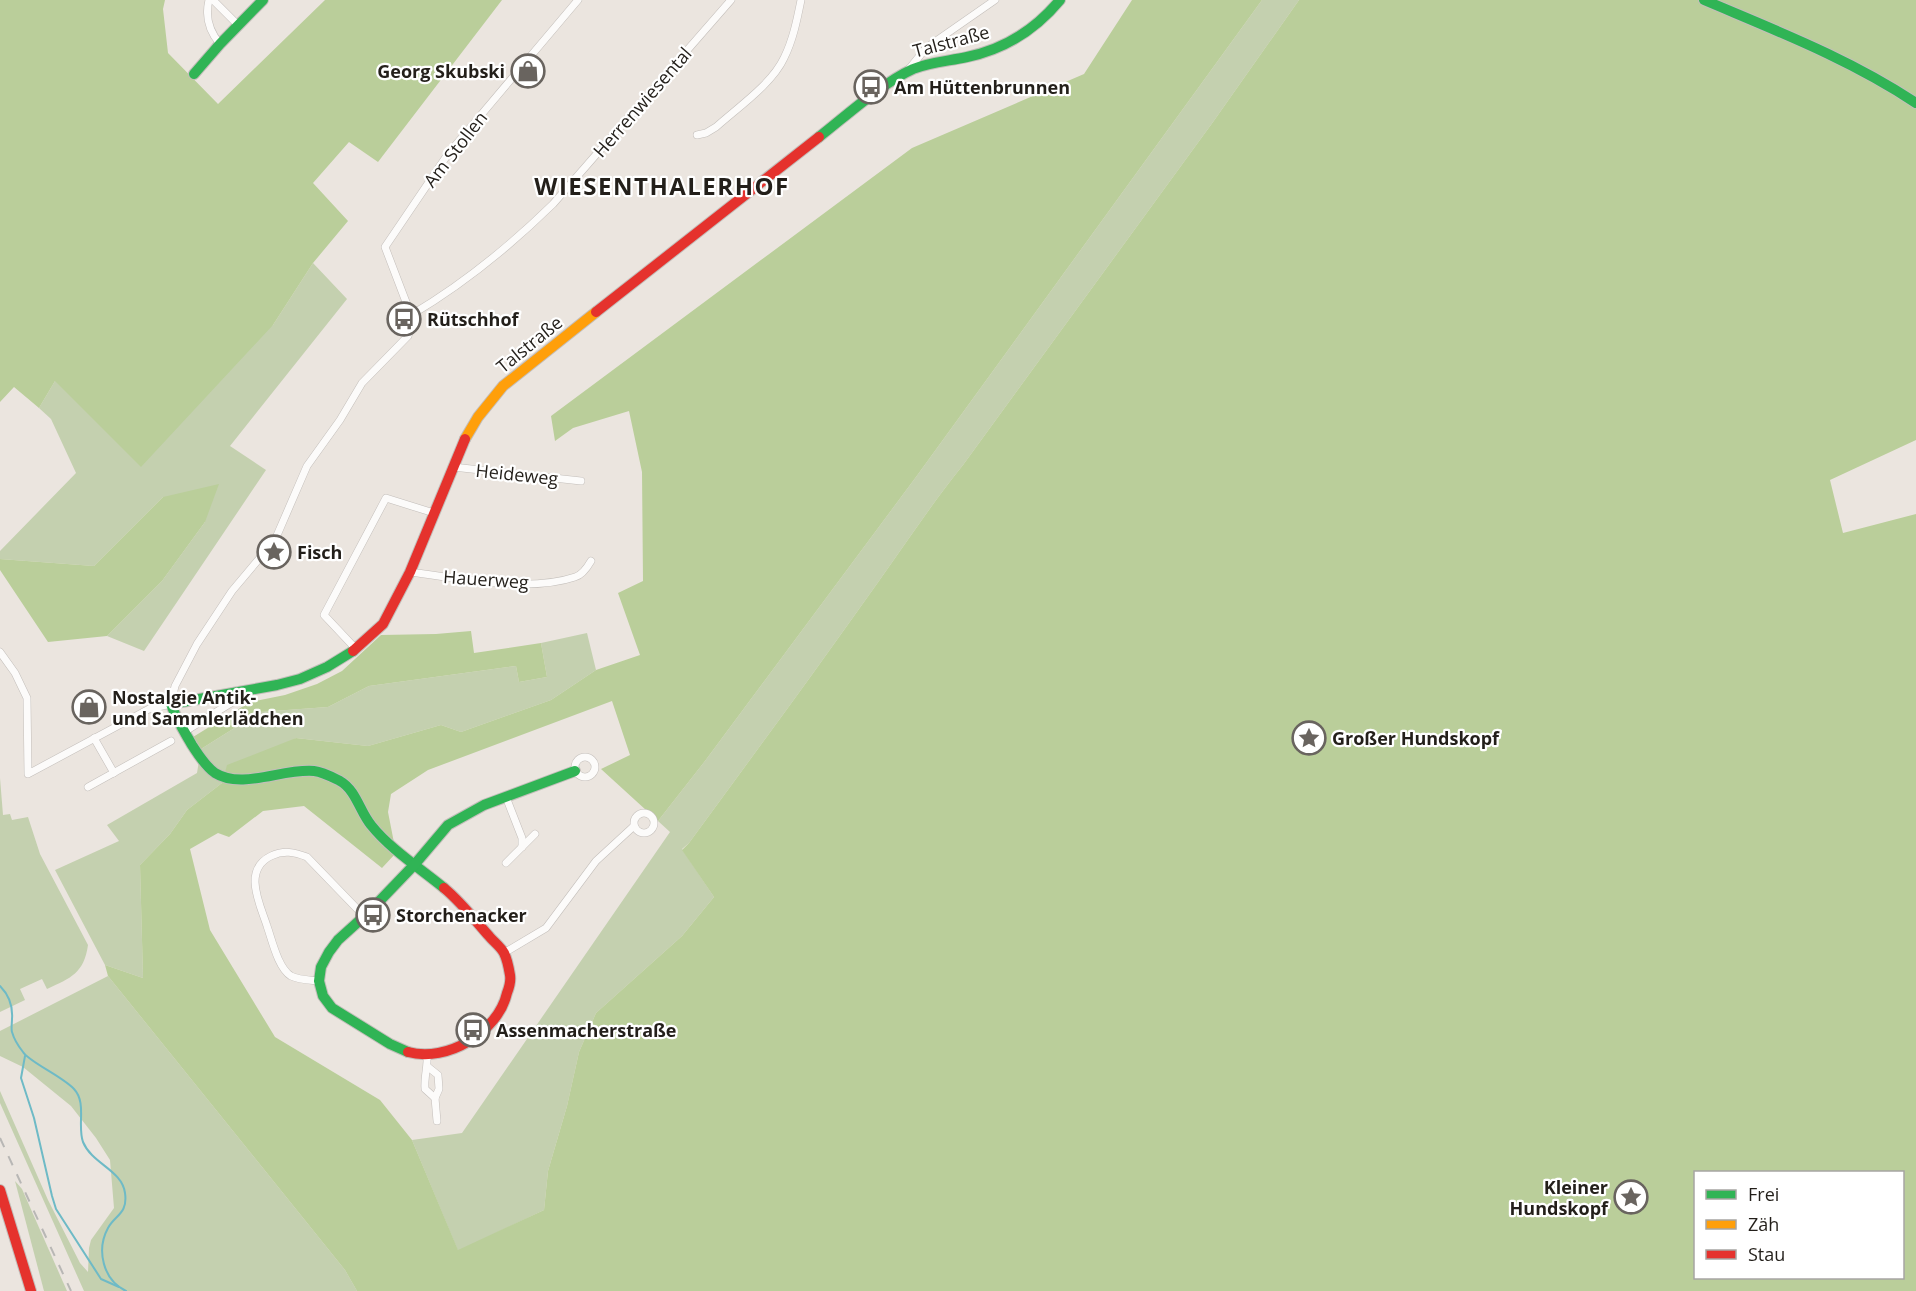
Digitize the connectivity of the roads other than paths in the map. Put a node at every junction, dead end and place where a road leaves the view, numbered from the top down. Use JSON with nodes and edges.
{"nodes":[{"id":1,"x":211,"y":0,"type":"edge"},
{"id":2,"x":263,"y":0,"type":"edge"},
{"id":3,"x":578,"y":0,"type":"edge"},
{"id":4,"x":731,"y":0,"type":"edge"},
{"id":5,"x":801,"y":0,"type":"edge"},
{"id":6,"x":995,"y":0,"type":"edge"},
{"id":7,"x":1060,"y":0,"type":"edge"},
{"id":8,"x":1704,"y":0,"type":"edge"},
{"id":9,"x":238,"y":25,"type":"junction"},
{"id":10,"x":220,"y":44,"type":"junction"},
{"id":11,"x":907,"y":71,"type":"junction"},
{"id":12,"x":194,"y":74,"type":"dead end"},
{"id":13,"x":1916,"y":103,"type":"edge"},
{"id":14,"x":697,"y":135,"type":"dead end"},
{"id":15,"x":411,"y":315,"type":"junction"},
{"id":16,"x":453,"y":467,"type":"junction"},
{"id":17,"x":581,"y":481,"type":"dead end"},
{"id":18,"x":434,"y":513,"type":"junction"},
{"id":19,"x":591,"y":561,"type":"dead end"},
{"id":20,"x":410,"y":572,"type":"junction"},
{"id":21,"x":356,"y":650,"type":"junction"},
{"id":22,"x":0,"y":652,"type":"edge"},
{"id":23,"x":251,"y":690,"type":"junction"},
{"id":24,"x":171,"y":704,"type":"junction"},
{"id":25,"x":184,"y":732,"type":"junction"},
{"id":26,"x":94,"y":738,"type":"junction"},
{"id":27,"x":171,"y":741,"type":"dead end"},
{"id":28,"x":575,"y":771,"type":"dead end"},
{"id":29,"x":114,"y":773,"type":"junction"},
{"id":30,"x":88,"y":787,"type":"dead end"},
{"id":31,"x":506,"y":797,"type":"junction"},
{"id":32,"x":634,"y":826,"type":"dead end"},
{"id":33,"x":535,"y":834,"type":"dead end"},
{"id":34,"x":522,"y":847,"type":"junction"},
{"id":35,"x":506,"y":863,"type":"dead end"},
{"id":36,"x":415,"y":864,"type":"junction"},
{"id":37,"x":364,"y":916,"type":"junction"},
{"id":38,"x":504,"y":953,"type":"junction"},
{"id":39,"x":319,"y":981,"type":"junction"},
{"id":40,"x":427,"y":1054,"type":"junction"},
{"id":41,"x":428,"y":1067,"type":"junction"},
{"id":42,"x":435,"y":1098,"type":"junction"},
{"id":43,"x":437,"y":1121,"type":"dead end"},
{"id":44,"x":0,"y":1190,"type":"edge"},
{"id":45,"x":30,"y":1291,"type":"edge"}],
"edges":[{"from":1,"to":9,"type":"street"},
{"from":1,"to":10,"type":"street"},
{"from":2,"to":9,"type":"street"},
{"from":3,"to":15,"type":"street","name":"Am Stollen"},
{"from":4,"to":15,"type":"street","name":"Herrenwiesental"},
{"from":5,"to":14,"type":"street"},
{"from":6,"to":11,"type":"street","name":"Talstraße"},
{"from":7,"to":11,"type":"street","name":"Talstraße"},
{"from":8,"to":13,"type":"street"},
{"from":9,"to":10,"type":"street"},
{"from":10,"to":12,"type":"street"},
{"from":11,"to":16,"type":"street","name":"Talstraße"},
{"from":15,"to":24,"type":"street"},
{"from":16,"to":17,"type":"street","name":"Heideweg"},
{"from":16,"to":18,"type":"street","name":"Talstraße"},
{"from":18,"to":20,"type":"street","name":"Talstraße"},
{"from":18,"to":21,"type":"street"},
{"from":19,"to":20,"type":"street","name":"Hauerweg"},
{"from":20,"to":21,"type":"street","name":"Talstraße"},
{"from":21,"to":23,"type":"street","name":"Talstraße"},
{"from":22,"to":26,"type":"street"},
{"from":23,"to":24,"type":"street","name":"Talstraße"},
{"from":23,"to":25,"type":"street","name":"Talstraße"},
{"from":24,"to":25,"type":"street"},
{"from":24,"to":26,"type":"street"},
{"from":25,"to":36,"type":"street"},
{"from":26,"to":29,"type":"street"},
{"from":27,"to":29,"type":"street"},
{"from":28,"to":31,"type":"street"},
{"from":29,"to":30,"type":"street"},
{"from":31,"to":34,"type":"street"},
{"from":31,"to":36,"type":"street"},
{"from":32,"to":38,"type":"street"},
{"from":33,"to":34,"type":"street"},
{"from":34,"to":35,"type":"street"},
{"from":36,"to":37,"type":"street"},
{"from":36,"to":38,"type":"street"},
{"from":37,"to":39,"type":"street"},
{"from":37,"to":39,"type":"street"},
{"from":38,"to":40,"type":"street"},
{"from":39,"to":40,"type":"street"},
{"from":40,"to":41,"type":"street"},
{"from":41,"to":42,"type":"street"},
{"from":41,"to":42,"type":"street"},
{"from":42,"to":43,"type":"street"},
{"from":44,"to":45,"type":"street"}]}
